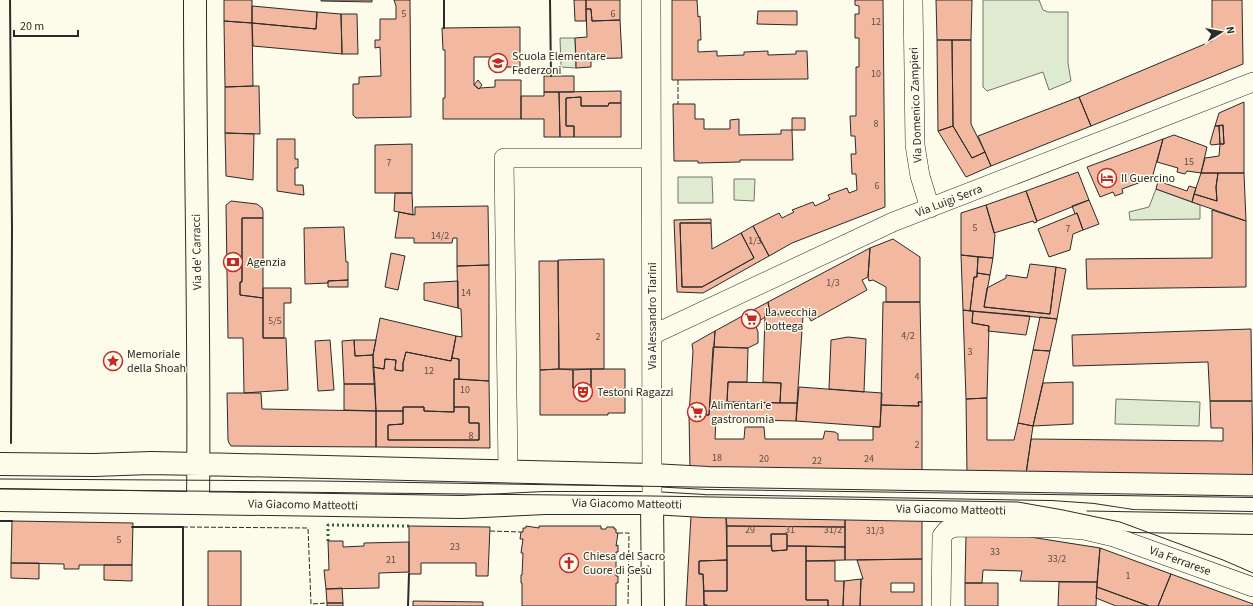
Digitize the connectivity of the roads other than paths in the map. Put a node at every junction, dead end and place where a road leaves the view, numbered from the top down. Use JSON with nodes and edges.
{"nodes":[{"id":1,"x":195,"y":0,"type":"edge"},
{"id":2,"x":651,"y":0,"type":"edge"},
{"id":3,"x":913,"y":0,"type":"edge"},
{"id":4,"x":1253,"y":82,"type":"edge"},
{"id":5,"x":651,"y":158,"type":"junction"},
{"id":6,"x":930,"y":208,"type":"junction"},
{"id":7,"x":652,"y":335,"type":"junction"},
{"id":8,"x":0,"y":464,"type":"edge"},
{"id":9,"x":198,"y":464,"type":"junction"},
{"id":10,"x":508,"y":472,"type":"junction"},
{"id":11,"x":652,"y":475,"type":"junction"},
{"id":12,"x":1253,"y":486,"type":"edge"},
{"id":13,"x":0,"y":500,"type":"edge"},
{"id":14,"x":198,"y":503,"type":"junction"},
{"id":15,"x":652,"y":503,"type":"junction"},
{"id":16,"x":1253,"y":523,"type":"edge"},
{"id":17,"x":1106,"y":535,"type":"joint"},
{"id":18,"x":1253,"y":587,"type":"edge"},
{"id":19,"x":653,"y":606,"type":"edge"},
{"id":20,"x":941,"y":606,"type":"edge"}],
"edges":[{"from":1,"to":9,"type":"main road","name":"Via de' Carracci"},
{"from":2,"to":5,"type":"street","name":"Via Alessandro Tiarini"},
{"from":3,"to":6,"type":"street","name":"Via Domenico Zampieri"},
{"from":4,"to":6,"type":"street","name":"Via Luigi Serra"},
{"from":5,"to":7,"type":"street","name":"Via Alessandro Tiarini"},
{"from":5,"to":10,"type":"street"},
{"from":6,"to":7,"type":"street","name":"Via Luigi Serra"},
{"from":7,"to":11,"type":"street","name":"Via Alessandro Tiarini"},
{"from":8,"to":9,"type":"main road"},
{"from":9,"to":10,"type":"main road"},
{"from":9,"to":14,"type":"main road","name":"Via de' Carracci"},
{"from":10,"to":11,"type":"main road"},
{"from":11,"to":12,"type":"main road"},
{"from":11,"to":15,"type":"street","name":"Via Alessandro Tiarini"},
{"from":13,"to":14,"type":"main road","name":"Via Giacomo Matteotti"},
{"from":14,"to":15,"type":"main road","name":"Via Giacomo Matteotti"},
{"from":15,"to":16,"type":"main road","name":"Via Giacomo Matteotti"},
{"from":15,"to":19,"type":"main road"},
{"from":17,"to":18,"type":"street","name":"Via Ferrarese"},
{"from":17,"to":20,"type":"street","name":"Via Giacomo Matteotti"}]}
